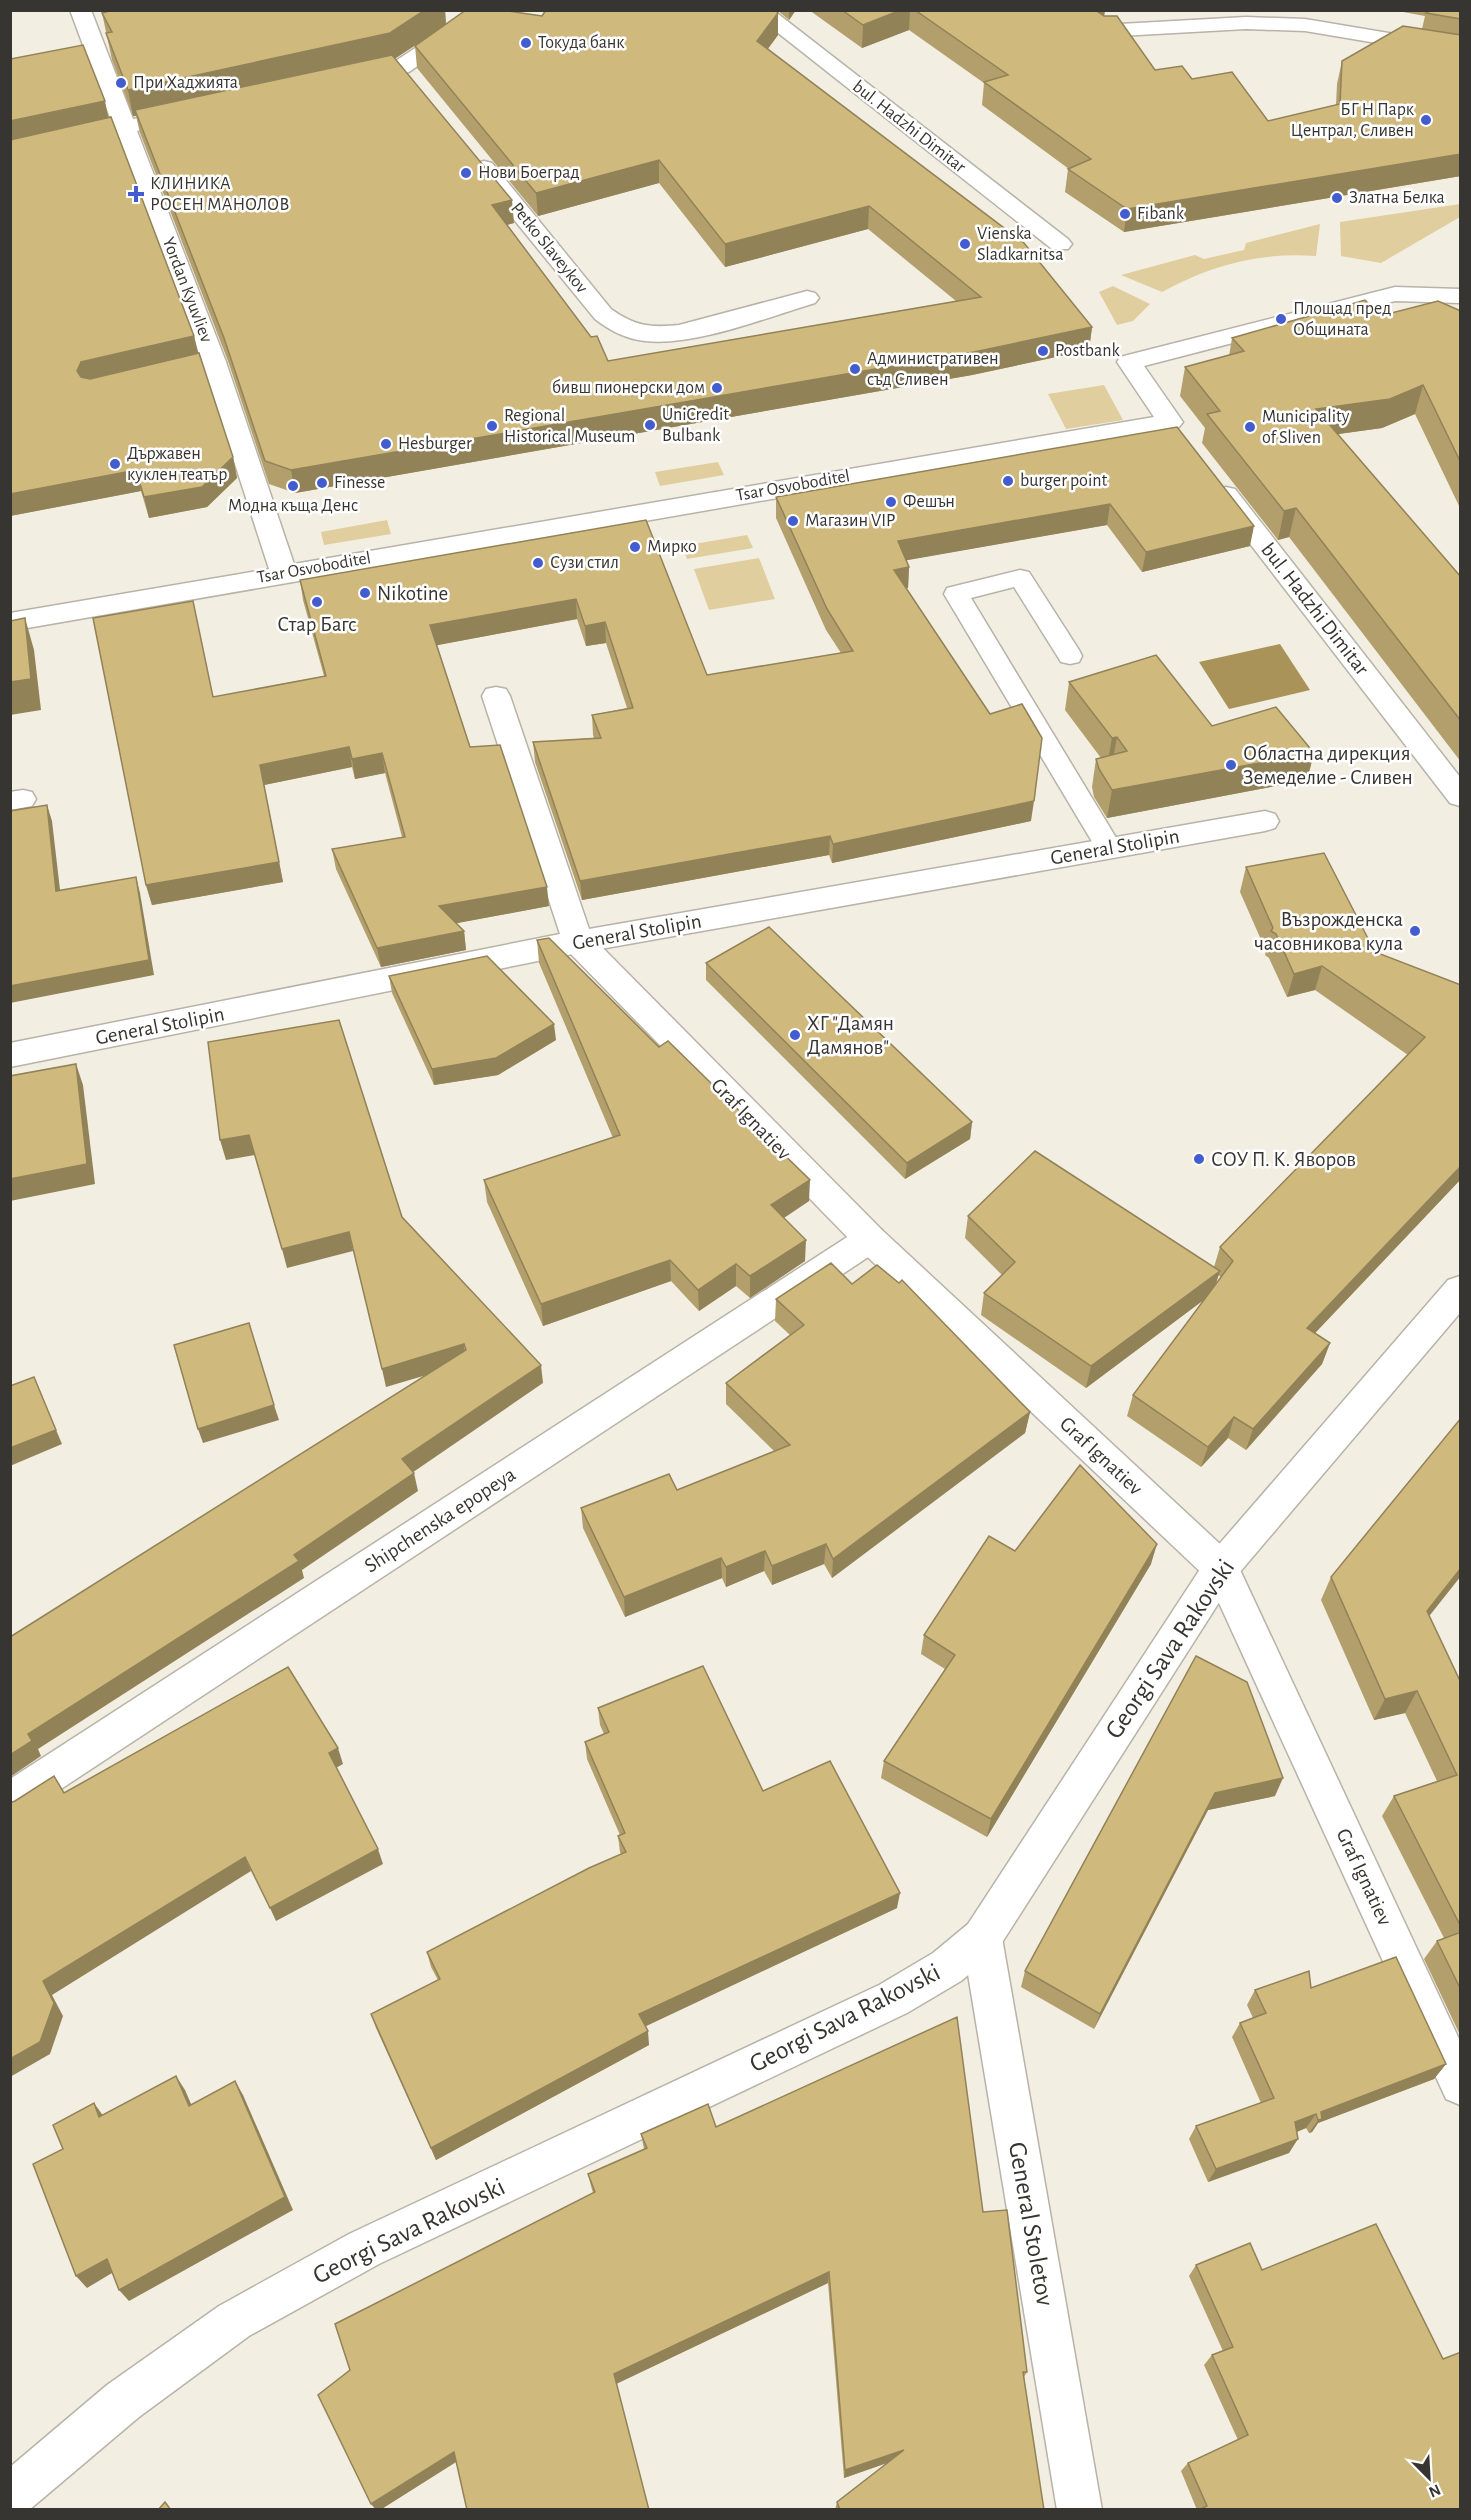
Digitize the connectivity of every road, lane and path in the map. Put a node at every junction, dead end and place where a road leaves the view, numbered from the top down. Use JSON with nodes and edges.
{"nodes":[{"id":1,"x":80,"y":10,"type":"edge"},
{"id":2,"x":488,"y":10,"type":"edge"},
{"id":3,"x":759,"y":10,"type":"edge"},
{"id":4,"x":1102,"y":31,"type":"edge"},
{"id":5,"x":1461,"y":51,"type":"edge"},
{"id":6,"x":401,"y":67,"type":"junction"},
{"id":7,"x":332,"y":82,"type":"edge"},
{"id":8,"x":416,"y":85,"type":"edge"},
{"id":9,"x":206,"y":110,"type":"edge"},
{"id":10,"x":126,"y":127,"type":"junction"},
{"id":11,"x":468,"y":149,"type":"edge"},
{"id":12,"x":10,"y":152,"type":"edge"},
{"id":13,"x":1060,"y":244,"type":"dead end"},
{"id":14,"x":1461,"y":296,"type":"edge"},
{"id":15,"x":807,"y":298,"type":"dead end"},
{"id":16,"x":1211,"y":476,"type":"edge"},
{"id":17,"x":284,"y":574,"type":"junction"},
{"id":18,"x":10,"y":622,"type":"edge"},
{"id":19,"x":1070,"y":656,"type":"dead end"},
{"id":20,"x":496,"y":696,"type":"dead end"},
{"id":21,"x":1461,"y":796,"type":"edge"},
{"id":22,"x":1265,"y":821,"type":"dead end"},
{"id":23,"x":1109,"y":848,"type":"junction"},
{"id":24,"x":578,"y":942,"type":"junction"},
{"id":25,"x":10,"y":1055,"type":"edge"},
{"id":26,"x":870,"y":1239,"type":"junction"},
{"id":27,"x":1461,"y":1290,"type":"edge"},
{"id":28,"x":1221,"y":1568,"type":"junction"},
{"id":29,"x":10,"y":1801,"type":"edge"},
{"id":30,"x":982,"y":1938,"type":"junction"},
{"id":31,"x":1461,"y":2085,"type":"edge"},
{"id":32,"x":10,"y":2496,"type":"edge"},
{"id":33,"x":1080,"y":2510,"type":"edge"}],
"edges":[{"from":1,"to":10,"type":"street","name":"Yordan Kyuvliev"},
{"from":2,"to":6,"type":"street"},
{"from":3,"to":13,"type":"street","name":"bul. Hadzhi Dimitar"},
{"from":4,"to":5,"type":"lane"},
{"from":6,"to":7,"type":"street"},
{"from":6,"to":8,"type":"street"},
{"from":9,"to":10,"type":"street"},
{"from":10,"to":12,"type":"street"},
{"from":10,"to":17,"type":"street","name":"Yordan Kyuvliev"},
{"from":11,"to":15,"type":"street","name":"Petko Slaveykov"},
{"from":14,"to":17,"type":"street","name":"Tsar Osvoboditel"},
{"from":16,"to":21,"type":"street","name":"bul. Hadzhi Dimitar"},
{"from":17,"to":18,"type":"street","name":"Tsar Osvoboditel"},
{"from":19,"to":23,"type":"lane"},
{"from":20,"to":24,"type":"street"},
{"from":22,"to":23,"type":"street","name":"General Stolipin"},
{"from":23,"to":24,"type":"street","name":"General Stolipin"},
{"from":24,"to":25,"type":"street","name":"General Stolipin"},
{"from":24,"to":26,"type":"street","name":"Graf Ignatiev"},
{"from":26,"to":28,"type":"street","name":"Graf Ignatiev"},
{"from":26,"to":29,"type":"street","name":"Shipchenska epopeya"},
{"from":27,"to":28,"type":"street","name":"Georgi Sava Rakovski"},
{"from":28,"to":30,"type":"street","name":"Georgi Sava Rakovski"},
{"from":28,"to":31,"type":"street","name":"Graf Ignatiev"},
{"from":30,"to":32,"type":"street","name":"Georgi Sava Rakovski"},
{"from":30,"to":33,"type":"street","name":"General Stoletov"}]}
